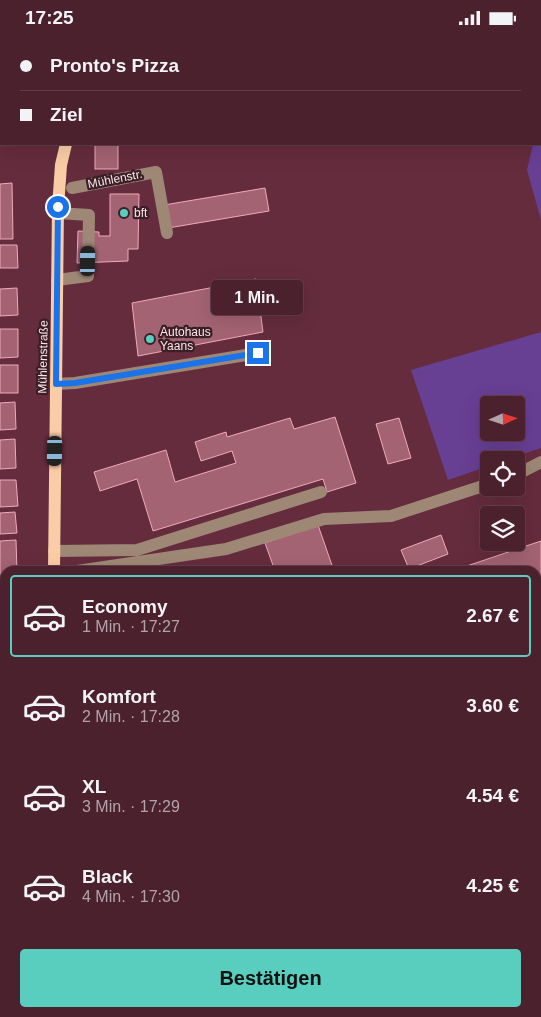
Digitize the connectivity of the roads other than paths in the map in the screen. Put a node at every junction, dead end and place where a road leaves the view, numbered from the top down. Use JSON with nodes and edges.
{"nodes":[{"id":1,"x":66,"y":145,"type":"edge"},
{"id":2,"x":72,"y":188,"type":"dead end"},
{"id":3,"x":58,"y":213,"type":"junction"},
{"id":4,"x":167,"y":233,"type":"dead end"},
{"id":5,"x":57,"y":279,"type":"junction"},
{"id":6,"x":258,"y":353,"type":"dead end"},
{"id":7,"x":56,"y":384,"type":"junction"},
{"id":8,"x":541,"y":462,"type":"edge"},
{"id":9,"x":525,"y":470,"type":"edge"},
{"id":10,"x":480,"y":487,"type":"edge"},
{"id":11,"x":321,"y":492,"type":"dead end"},
{"id":12,"x":54,"y":551,"type":"junction"},
{"id":13,"x":54,"y":566,"type":"edge"},
{"id":14,"x":112,"y":566,"type":"edge"}],
"edges":[{"from":1,"to":3,"type":"main road","name":"Mühlenstraße"},
{"from":2,"to":4,"type":"street","name":"Mühlenstr."},
{"from":3,"to":5,"type":"main road","name":"Mühlenstraße"},
{"from":3,"to":5,"type":"street"},
{"from":5,"to":7,"type":"main road","name":"Mühlenstraße"},
{"from":6,"to":7,"type":"street"},
{"from":7,"to":12,"type":"main road","name":"Mühlenstraße"},
{"from":8,"to":9,"type":"street"},
{"from":10,"to":14,"type":"street"},
{"from":11,"to":12,"type":"street"},
{"from":12,"to":13,"type":"main road","name":"Mühlenstraße"}]}
